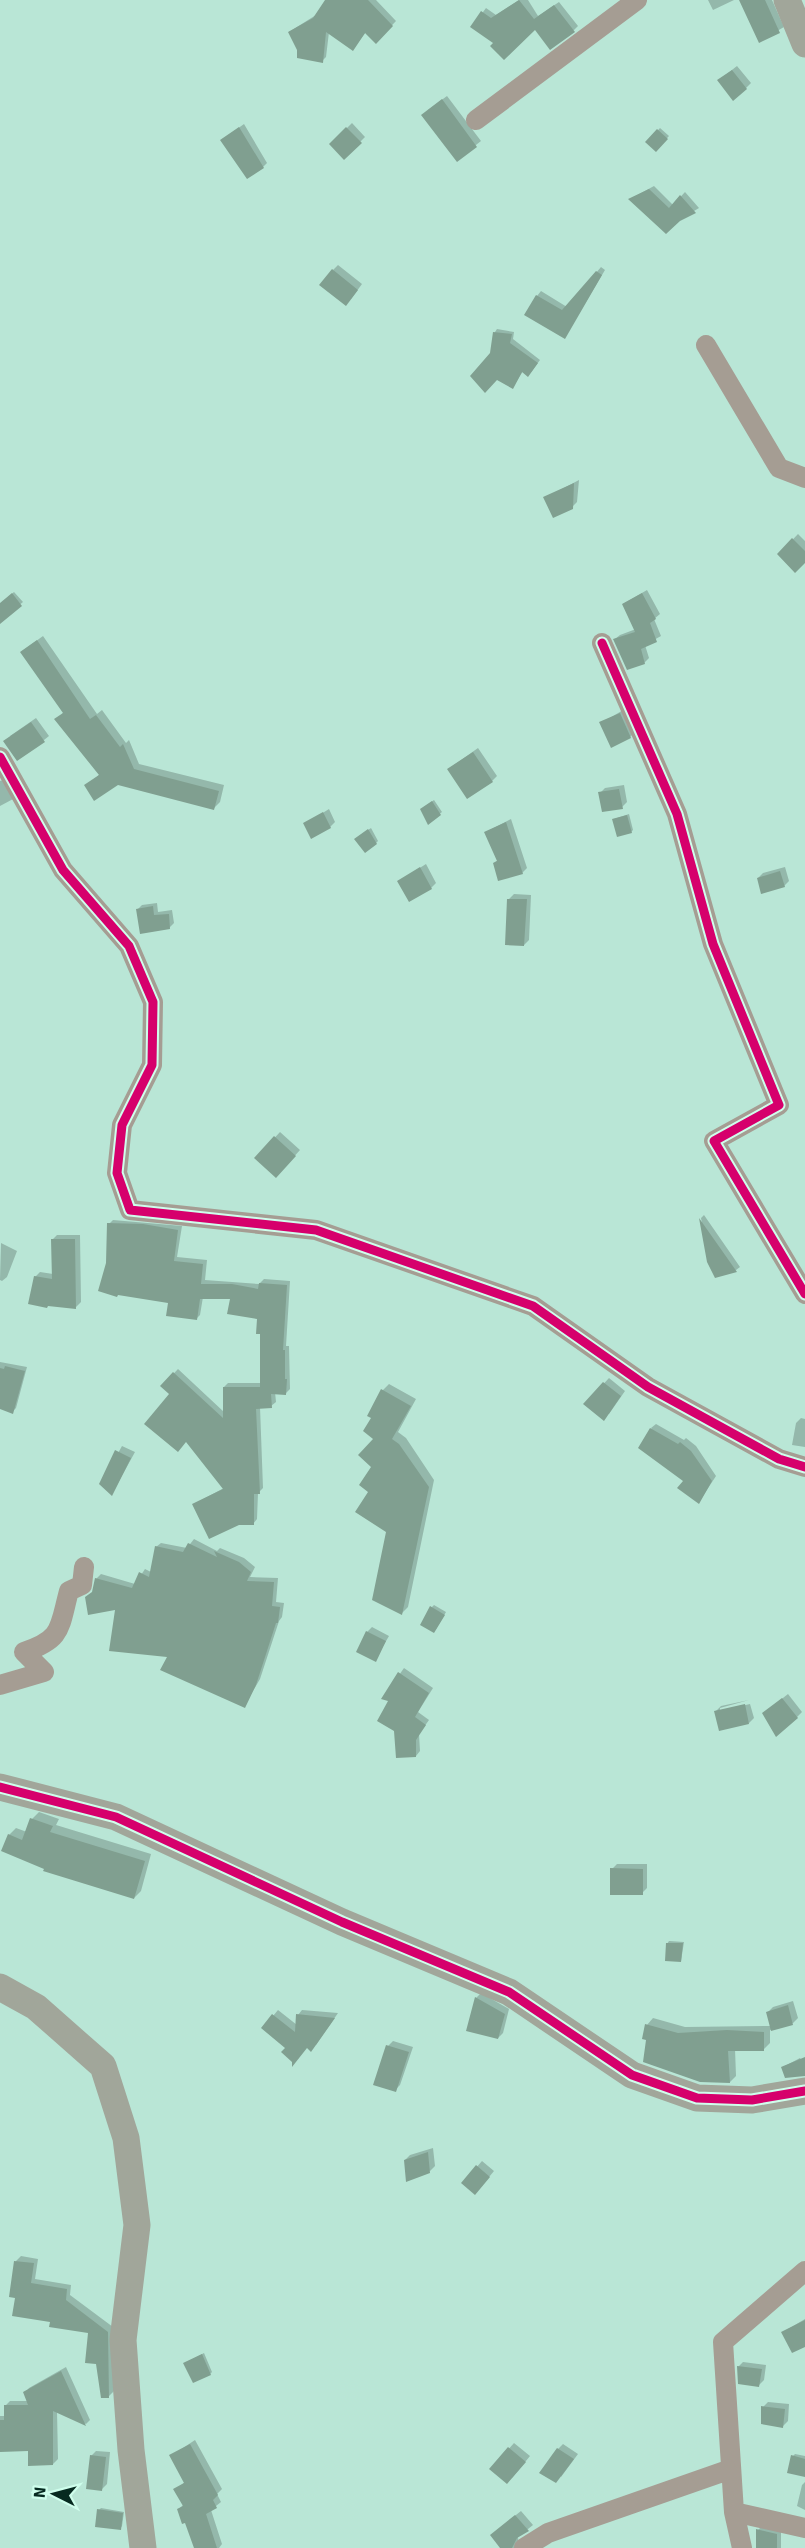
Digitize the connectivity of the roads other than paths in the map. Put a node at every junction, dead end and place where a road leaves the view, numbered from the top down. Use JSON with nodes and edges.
{"nodes":[{"id":1,"x":637,"y":0,"type":"edge"},
{"id":2,"x":788,"y":0,"type":"edge"},
{"id":3,"x":805,"y":44,"type":"edge"},
{"id":4,"x":476,"y":120,"type":"dead end"},
{"id":5,"x":706,"y":345,"type":"dead end"},
{"id":6,"x":805,"y":478,"type":"edge"},
{"id":7,"x":603,"y":643,"type":"dead end"},
{"id":8,"x":0,"y":757,"type":"edge"},
{"id":9,"x":805,"y":1294,"type":"edge"},
{"id":10,"x":805,"y":1467,"type":"edge"},
{"id":11,"x":84,"y":1567,"type":"dead end"},
{"id":12,"x":0,"y":1685,"type":"edge"},
{"id":13,"x":0,"y":1787,"type":"edge"},
{"id":14,"x":0,"y":1987,"type":"edge"},
{"id":15,"x":0,"y":2003,"type":"edge"},
{"id":16,"x":36,"y":2007,"type":"junction"},
{"id":17,"x":805,"y":2091,"type":"edge"},
{"id":18,"x":805,"y":2271,"type":"edge"},
{"id":19,"x":731,"y":2469,"type":"junction"},
{"id":20,"x":734,"y":2512,"type":"junction"},
{"id":21,"x":805,"y":2528,"type":"edge"},
{"id":22,"x":143,"y":2548,"type":"edge"},
{"id":23,"x":524,"y":2548,"type":"edge"},
{"id":24,"x":742,"y":2548,"type":"edge"}],
"edges":[{"from":1,"to":4,"type":"street"},
{"from":2,"to":3,"type":"street"},
{"from":5,"to":6,"type":"street"},
{"from":7,"to":9,"type":"street"},
{"from":8,"to":10,"type":"street"},
{"from":11,"to":12,"type":"street"},
{"from":13,"to":17,"type":"street"},
{"from":14,"to":16,"type":"street"},
{"from":15,"to":16,"type":"street"},
{"from":16,"to":22,"type":"street"},
{"from":18,"to":19,"type":"street"},
{"from":19,"to":20,"type":"street"},
{"from":19,"to":23,"type":"street"},
{"from":20,"to":21,"type":"street"},
{"from":20,"to":24,"type":"street"}]}
